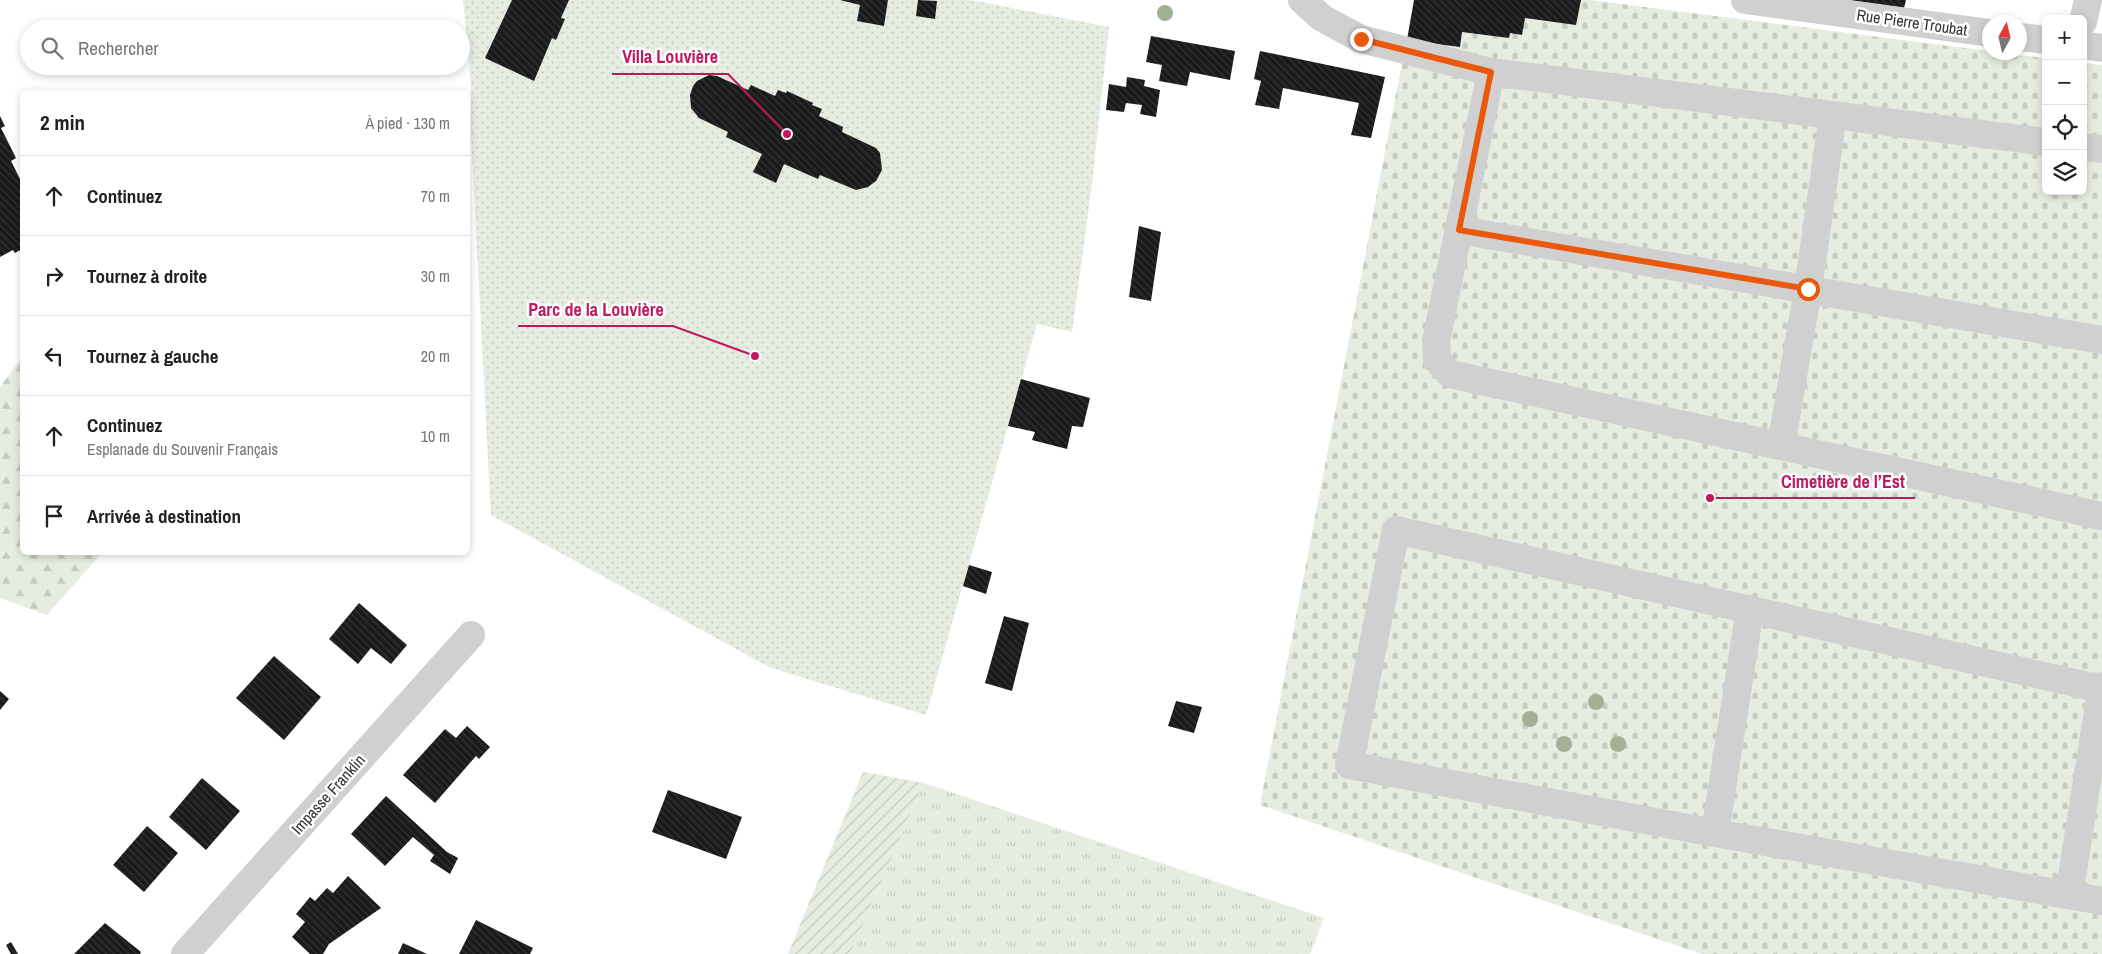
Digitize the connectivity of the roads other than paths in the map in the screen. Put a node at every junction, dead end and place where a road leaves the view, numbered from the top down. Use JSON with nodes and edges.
{"nodes":[{"id":1,"x":1302,"y":0,"type":"edge"},
{"id":2,"x":2088,"y":0,"type":"edge"},
{"id":3,"x":1763,"y":1,"type":"edge"},
{"id":4,"x":2085,"y":15,"type":"edge"},
{"id":5,"x":1982,"y":32,"type":"edge"},
{"id":6,"x":2027,"y":38,"type":"edge"},
{"id":7,"x":2042,"y":40,"type":"edge"},
{"id":8,"x":2087,"y":46,"type":"edge"},
{"id":9,"x":2102,"y":48,"type":"edge"},
{"id":10,"x":1491,"y":72,"type":"junction"},
{"id":11,"x":1833,"y":115,"type":"junction"},
{"id":12,"x":2042,"y":141,"type":"edge"},
{"id":13,"x":2087,"y":147,"type":"edge"},
{"id":14,"x":2102,"y":149,"type":"edge"},
{"id":15,"x":1459,"y":230,"type":"junction"},
{"id":16,"x":1808,"y":289,"type":"junction"},
{"id":17,"x":2102,"y":340,"type":"edge"},
{"id":18,"x":1782,"y":446,"type":"junction"},
{"id":19,"x":2102,"y":516,"type":"edge"},
{"id":20,"x":1750,"y":609,"type":"junction"},
{"id":21,"x":471,"y":635,"type":"dead end"},
{"id":22,"x":2102,"y":688,"type":"edge"},
{"id":23,"x":1715,"y":832,"type":"junction"},
{"id":24,"x":2069,"y":895,"type":"junction"},
{"id":25,"x":2102,"y":901,"type":"edge"},
{"id":26,"x":185,"y":954,"type":"edge"}],
"edges":[{"from":1,"to":10,"type":"street"},
{"from":2,"to":4,"type":"street"},
{"from":3,"to":5,"type":"street","name":"Rue Pierre Troubat"},
{"from":6,"to":7,"type":"street"},
{"from":8,"to":9,"type":"street"},
{"from":10,"to":11,"type":"street"},
{"from":10,"to":15,"type":"street"},
{"from":11,"to":12,"type":"street"},
{"from":11,"to":16,"type":"street"},
{"from":13,"to":14,"type":"street"},
{"from":15,"to":16,"type":"street"},
{"from":15,"to":18,"type":"street"},
{"from":16,"to":17,"type":"street"},
{"from":16,"to":18,"type":"street"},
{"from":18,"to":19,"type":"street"},
{"from":20,"to":22,"type":"street"},
{"from":20,"to":23,"type":"street"},
{"from":20,"to":23,"type":"street"},
{"from":21,"to":26,"type":"street","name":"Impasse Franklin"},
{"from":22,"to":24,"type":"street"},
{"from":23,"to":24,"type":"street"},
{"from":24,"to":25,"type":"street"}]}
